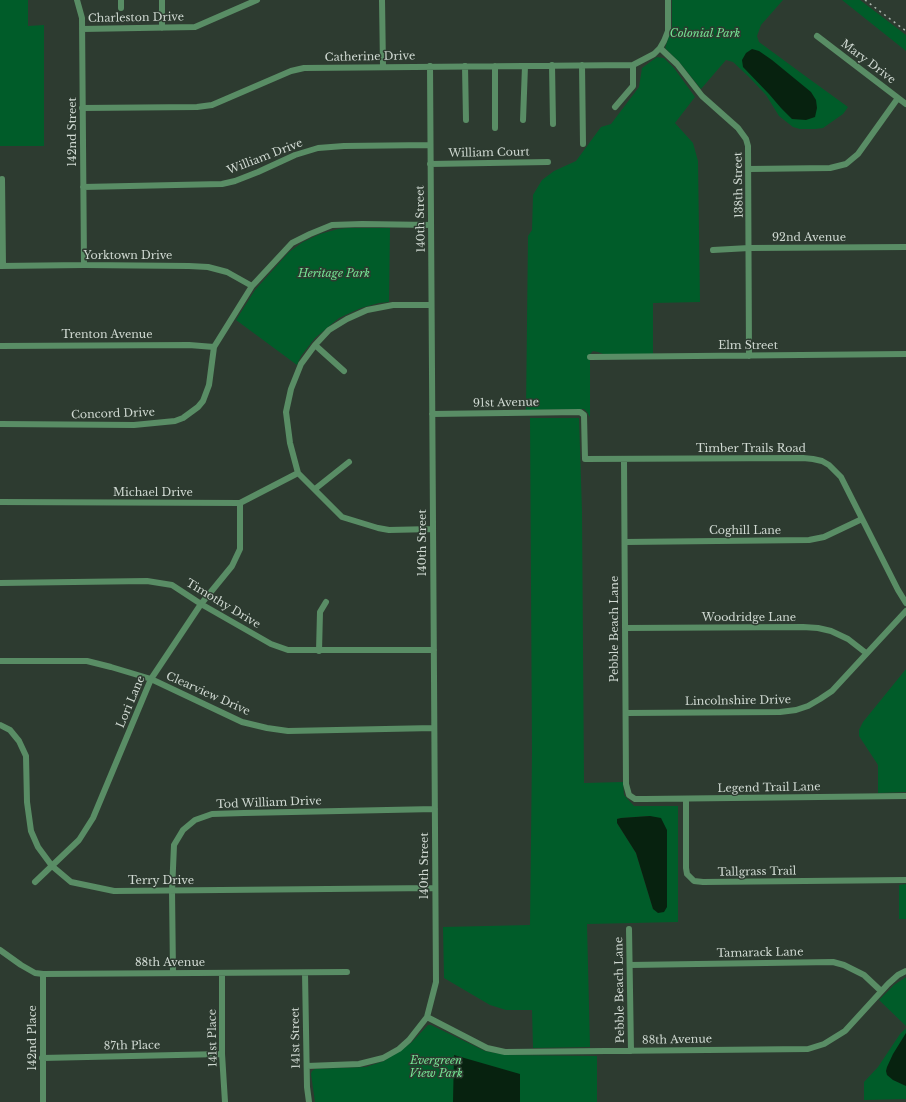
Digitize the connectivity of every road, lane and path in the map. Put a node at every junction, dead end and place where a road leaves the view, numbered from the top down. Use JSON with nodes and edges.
{"nodes":[{"id":1,"x":76,"y":0,"type":"edge"},
{"id":2,"x":121,"y":0,"type":"edge"},
{"id":3,"x":162,"y":0,"type":"edge"},
{"id":4,"x":257,"y":0,"type":"edge"},
{"id":5,"x":382,"y":0,"type":"edge"},
{"id":6,"x":668,"y":0,"type":"edge"},
{"id":7,"x":121,"y":8,"type":"dead end"},
{"id":8,"x":162,"y":28,"type":"junction"},
{"id":9,"x":82,"y":29,"type":"junction"},
{"id":10,"x":818,"y":36,"type":"dead end"},
{"id":11,"x":660,"y":48,"type":"junction"},
{"id":12,"x":552,"y":65,"type":"junction"},
{"id":13,"x":582,"y":65,"type":"junction"},
{"id":14,"x":633,"y":65,"type":"junction"},
{"id":15,"x":383,"y":66,"type":"junction"},
{"id":16,"x":430,"y":66,"type":"junction"},
{"id":17,"x":465,"y":66,"type":"junction"},
{"id":18,"x":495,"y":66,"type":"junction"},
{"id":19,"x":525,"y":66,"type":"junction"},
{"id":20,"x":898,"y":98,"type":"junction"},
{"id":21,"x":906,"y":104,"type":"edge"},
{"id":22,"x":615,"y":107,"type":"dead end"},
{"id":23,"x":82,"y":108,"type":"junction"},
{"id":24,"x":466,"y":120,"type":"dead end"},
{"id":25,"x":523,"y":120,"type":"dead end"},
{"id":26,"x":553,"y":124,"type":"dead end"},
{"id":27,"x":495,"y":128,"type":"dead end"},
{"id":28,"x":583,"y":144,"type":"dead end"},
{"id":29,"x":430,"y":145,"type":"junction"},
{"id":30,"x":548,"y":162,"type":"dead end"},
{"id":31,"x":430,"y":164,"type":"junction"},
{"id":32,"x":749,"y":169,"type":"junction"},
{"id":33,"x":2,"y":179,"type":"dead end"},
{"id":34,"x":83,"y":187,"type":"junction"},
{"id":35,"x":431,"y":225,"type":"junction"},
{"id":36,"x":906,"y":247,"type":"edge"},
{"id":37,"x":749,"y":248,"type":"junction"},
{"id":38,"x":713,"y":250,"type":"dead end"},
{"id":39,"x":84,"y":265,"type":"junction"},
{"id":40,"x":2,"y":266,"type":"edge"},
{"id":41,"x":252,"y":286,"type":"junction"},
{"id":42,"x":431,"y":305,"type":"junction"},
{"id":43,"x":315,"y":345,"type":"junction"},
{"id":44,"x":0,"y":346,"type":"edge"},
{"id":45,"x":214,"y":347,"type":"junction"},
{"id":46,"x":906,"y":354,"type":"edge"},
{"id":47,"x":748,"y":356,"type":"junction"},
{"id":48,"x":590,"y":357,"type":"dead end"},
{"id":49,"x":344,"y":371,"type":"dead end"},
{"id":50,"x":432,"y":414,"type":"junction"},
{"id":51,"x":0,"y":424,"type":"edge"},
{"id":52,"x":585,"y":459,"type":"joint"},
{"id":53,"x":624,"y":460,"type":"junction"},
{"id":54,"x":349,"y":462,"type":"dead end"},
{"id":55,"x":298,"y":473,"type":"junction"},
{"id":56,"x":315,"y":489,"type":"junction"},
{"id":57,"x":0,"y":502,"type":"edge"},
{"id":58,"x":240,"y":503,"type":"junction"},
{"id":59,"x":862,"y":519,"type":"junction"},
{"id":60,"x":433,"y":530,"type":"junction"},
{"id":61,"x":625,"y":542,"type":"junction"},
{"id":62,"x":0,"y":583,"type":"edge"},
{"id":63,"x":326,"y":602,"type":"dead end"},
{"id":64,"x":906,"y":603,"type":"edge"},
{"id":65,"x":201,"y":604,"type":"junction"},
{"id":66,"x":906,"y":611,"type":"edge"},
{"id":67,"x":625,"y":628,"type":"junction"},
{"id":68,"x":434,"y":650,"type":"junction"},
{"id":69,"x":319,"y":651,"type":"junction"},
{"id":70,"x":866,"y":653,"type":"junction"},
{"id":71,"x":0,"y":661,"type":"edge"},
{"id":72,"x":151,"y":679,"type":"junction"},
{"id":73,"x":626,"y":713,"type":"junction"},
{"id":74,"x":0,"y":726,"type":"edge"},
{"id":75,"x":434,"y":728,"type":"junction"},
{"id":76,"x":906,"y":796,"type":"edge"},
{"id":77,"x":632,"y":797,"type":"joint"},
{"id":78,"x":686,"y":799,"type":"junction"},
{"id":79,"x":435,"y":809,"type":"junction"},
{"id":80,"x":52,"y":866,"type":"junction"},
{"id":81,"x":906,"y":880,"type":"edge"},
{"id":82,"x":35,"y":882,"type":"dead end"},
{"id":83,"x":436,"y":888,"type":"junction"},
{"id":84,"x":172,"y":891,"type":"junction"},
{"id":85,"x":629,"y":928,"type":"dead end"},
{"id":86,"x":0,"y":950,"type":"edge"},
{"id":87,"x":630,"y":965,"type":"junction"},
{"id":88,"x":906,"y":971,"type":"edge"},
{"id":89,"x":347,"y":972,"type":"dead end"},
{"id":90,"x":222,"y":973,"type":"junction"},
{"id":91,"x":305,"y":973,"type":"junction"},
{"id":92,"x":43,"y":974,"type":"junction"},
{"id":93,"x":174,"y":974,"type":"junction"},
{"id":94,"x":882,"y":991,"type":"junction"},
{"id":95,"x":426,"y":1018,"type":"junction"},
{"id":96,"x":631,"y":1051,"type":"junction"},
{"id":97,"x":222,"y":1054,"type":"junction"},
{"id":98,"x":42,"y":1058,"type":"junction"},
{"id":99,"x":307,"y":1066,"type":"junction"},
{"id":100,"x":43,"y":1102,"type":"edge"},
{"id":101,"x":225,"y":1102,"type":"edge"},
{"id":102,"x":309,"y":1102,"type":"edge"}],
"edges":[{"from":1,"to":9,"type":"street","name":"142nd Street"},
{"from":2,"to":7,"type":"street"},
{"from":3,"to":8,"type":"street"},
{"from":4,"to":8,"type":"street","name":"Charleston Drive"},
{"from":5,"to":15,"type":"street"},
{"from":6,"to":11,"type":"street"},
{"from":8,"to":9,"type":"street","name":"Charleston Drive"},
{"from":9,"to":23,"type":"street","name":"142nd Street"},
{"from":10,"to":20,"type":"street","name":"Mary Drive"},
{"from":11,"to":14,"type":"street","name":"Catherine Drive"},
{"from":11,"to":32,"type":"street","name":"138th Street"},
{"from":12,"to":13,"type":"street","name":"Catherine Drive"},
{"from":12,"to":19,"type":"street","name":"Catherine Drive"},
{"from":12,"to":26,"type":"street"},
{"from":13,"to":14,"type":"street","name":"Catherine Drive"},
{"from":13,"to":28,"type":"street"},
{"from":14,"to":22,"type":"street"},
{"from":15,"to":16,"type":"street","name":"Catherine Drive"},
{"from":15,"to":23,"type":"street","name":"Catherine Drive"},
{"from":16,"to":17,"type":"street","name":"Catherine Drive"},
{"from":16,"to":29,"type":"street","name":"140th Street"},
{"from":17,"to":18,"type":"street","name":"Catherine Drive"},
{"from":17,"to":24,"type":"street"},
{"from":18,"to":19,"type":"street","name":"Catherine Drive"},
{"from":18,"to":27,"type":"street"},
{"from":19,"to":25,"type":"street"},
{"from":20,"to":21,"type":"street","name":"Mary Drive"},
{"from":20,"to":32,"type":"street"},
{"from":23,"to":34,"type":"street","name":"142nd Street"},
{"from":29,"to":31,"type":"street","name":"140th Street"},
{"from":29,"to":34,"type":"street","name":"William Drive"},
{"from":30,"to":31,"type":"street","name":"William Court"},
{"from":31,"to":35,"type":"street","name":"140th Street"},
{"from":32,"to":37,"type":"street","name":"138th Street"},
{"from":33,"to":40,"type":"street"},
{"from":34,"to":39,"type":"street","name":"142nd Street"},
{"from":35,"to":41,"type":"street","name":"Concord Drive"},
{"from":35,"to":42,"type":"street","name":"140th Street"},
{"from":36,"to":37,"type":"street","name":"92nd Avenue"},
{"from":37,"to":38,"type":"street","name":"92nd Avenue"},
{"from":37,"to":47,"type":"street","name":"138th Street"},
{"from":39,"to":40,"type":"street","name":"Yorktown Drive"},
{"from":39,"to":41,"type":"street","name":"Yorktown Drive"},
{"from":41,"to":45,"type":"street","name":"Concord Drive"},
{"from":42,"to":43,"type":"street"},
{"from":42,"to":50,"type":"street","name":"140th Street"},
{"from":43,"to":49,"type":"street"},
{"from":43,"to":55,"type":"street"},
{"from":44,"to":45,"type":"street","name":"Trenton Avenue"},
{"from":45,"to":51,"type":"street","name":"Concord Drive"},
{"from":46,"to":47,"type":"street","name":"Elm Street"},
{"from":47,"to":48,"type":"street","name":"Elm Street"},
{"from":50,"to":52,"type":"street","name":"91st Avenue"},
{"from":50,"to":60,"type":"street","name":"140th Street"},
{"from":52,"to":53,"type":"street","name":"Timber Trails Road"},
{"from":53,"to":59,"type":"street","name":"Timber Trails Road"},
{"from":53,"to":61,"type":"street","name":"Pebble Beach Lane"},
{"from":54,"to":56,"type":"street"},
{"from":55,"to":56,"type":"street"},
{"from":55,"to":58,"type":"street","name":"Michael Drive"},
{"from":56,"to":60,"type":"street"},
{"from":57,"to":58,"type":"street","name":"Michael Drive"},
{"from":58,"to":65,"type":"street","name":"Lori Lane"},
{"from":59,"to":61,"type":"street","name":"Coghill Lane"},
{"from":59,"to":64,"type":"street","name":"Timber Trails Road"},
{"from":60,"to":68,"type":"street","name":"140th Street"},
{"from":61,"to":67,"type":"street","name":"Pebble Beach Lane"},
{"from":62,"to":65,"type":"street","name":"Timothy Drive"},
{"from":63,"to":69,"type":"street"},
{"from":65,"to":69,"type":"street","name":"Timothy Drive"},
{"from":65,"to":72,"type":"street","name":"Lori Lane"},
{"from":66,"to":70,"type":"street","name":"Lincolnshire Drive"},
{"from":67,"to":70,"type":"street","name":"Woodridge Lane"},
{"from":67,"to":73,"type":"street","name":"Pebble Beach Lane"},
{"from":68,"to":69,"type":"street","name":"Timothy Drive"},
{"from":68,"to":75,"type":"street","name":"140th Street"},
{"from":70,"to":73,"type":"street","name":"Lincolnshire Drive"},
{"from":71,"to":72,"type":"street","name":"Clearview Drive"},
{"from":72,"to":75,"type":"street","name":"Clearview Drive"},
{"from":72,"to":80,"type":"street","name":"Lori Lane"},
{"from":73,"to":77,"type":"street","name":"Pebble Beach Lane"},
{"from":74,"to":80,"type":"street","name":"Terry Drive"},
{"from":75,"to":79,"type":"street","name":"140th Street"},
{"from":76,"to":78,"type":"street","name":"Legend Trail Lane"},
{"from":77,"to":78,"type":"street","name":"Legend Trail Lane"},
{"from":78,"to":81,"type":"street","name":"Tallgrass Trail"},
{"from":79,"to":83,"type":"street","name":"140th Street"},
{"from":79,"to":84,"type":"street","name":"Tod William Drive"},
{"from":80,"to":82,"type":"street","name":"Lori Lane"},
{"from":80,"to":84,"type":"street","name":"Terry Drive"},
{"from":83,"to":84,"type":"street","name":"Terry Drive"},
{"from":83,"to":95,"type":"street","name":"140th Street"},
{"from":84,"to":93,"type":"street","name":"Tod William Drive"},
{"from":85,"to":87,"type":"street","name":"Pebble Beach Lane"},
{"from":86,"to":92,"type":"street","name":"88th Avenue"},
{"from":87,"to":94,"type":"street","name":"Tamarack Lane"},
{"from":87,"to":96,"type":"street","name":"Pebble Beach Lane"},
{"from":88,"to":94,"type":"street","name":"88th Avenue"},
{"from":89,"to":91,"type":"street","name":"88th Avenue"},
{"from":90,"to":91,"type":"street","name":"88th Avenue"},
{"from":90,"to":93,"type":"street","name":"88th Avenue"},
{"from":90,"to":97,"type":"street","name":"141st Place"},
{"from":91,"to":99,"type":"street","name":"141st Street"},
{"from":92,"to":93,"type":"street","name":"88th Avenue"},
{"from":92,"to":98,"type":"street","name":"142nd Place"},
{"from":94,"to":96,"type":"street","name":"88th Avenue"},
{"from":95,"to":96,"type":"street","name":"88th Avenue"},
{"from":95,"to":99,"type":"street"},
{"from":97,"to":98,"type":"street","name":"87th Place"},
{"from":97,"to":101,"type":"street","name":"141st Place"},
{"from":98,"to":100,"type":"street","name":"142nd Place"},
{"from":99,"to":102,"type":"street","name":"141st Street"}]}
